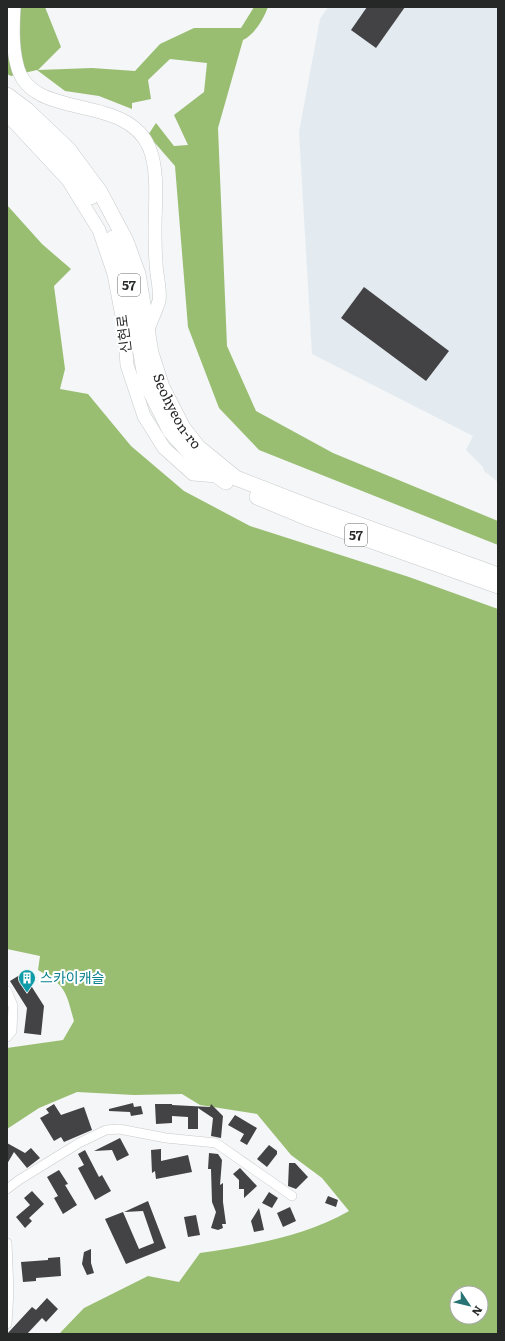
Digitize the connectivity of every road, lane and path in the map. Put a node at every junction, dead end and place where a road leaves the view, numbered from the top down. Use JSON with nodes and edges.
{"nodes":[{"id":1,"x":14,"y":7,"type":"edge"},
{"id":2,"x":7,"y":96,"type":"edge"},
{"id":3,"x":7,"y":111,"type":"edge"},
{"id":4,"x":148,"y":330,"type":"junction"},
{"id":5,"x":217,"y":476,"type":"junction"},
{"id":6,"x":498,"y":574,"type":"edge"},
{"id":7,"x":498,"y":586,"type":"edge"},
{"id":8,"x":7,"y":991,"type":"edge"},
{"id":9,"x":7,"y":1037,"type":"edge"},
{"id":10,"x":7,"y":1189,"type":"edge"},
{"id":11,"x":292,"y":1196,"type":"dead end"},
{"id":12,"x":7,"y":1244,"type":"edge"},
{"id":13,"x":7,"y":1324,"type":"edge"}],
"edges":[{"from":1,"to":4,"type":"main road","name":"신현로"},
{"from":2,"to":4,"type":"main road","name":"Seohyeon-ro","number":"57"},
{"from":3,"to":5,"type":"main road","name":"Seohyeon-ro","number":"57"},
{"from":3,"to":5,"type":"main road","name":"신현로"},
{"from":4,"to":6,"type":"main road","name":"Seohyeon-ro","number":"57"},
{"from":5,"to":7,"type":"main road","name":"Seohyeon-ro","number":"57"},
{"from":8,"to":9,"type":"street"},
{"from":10,"to":11,"type":"street"},
{"from":12,"to":13,"type":"street"}]}
